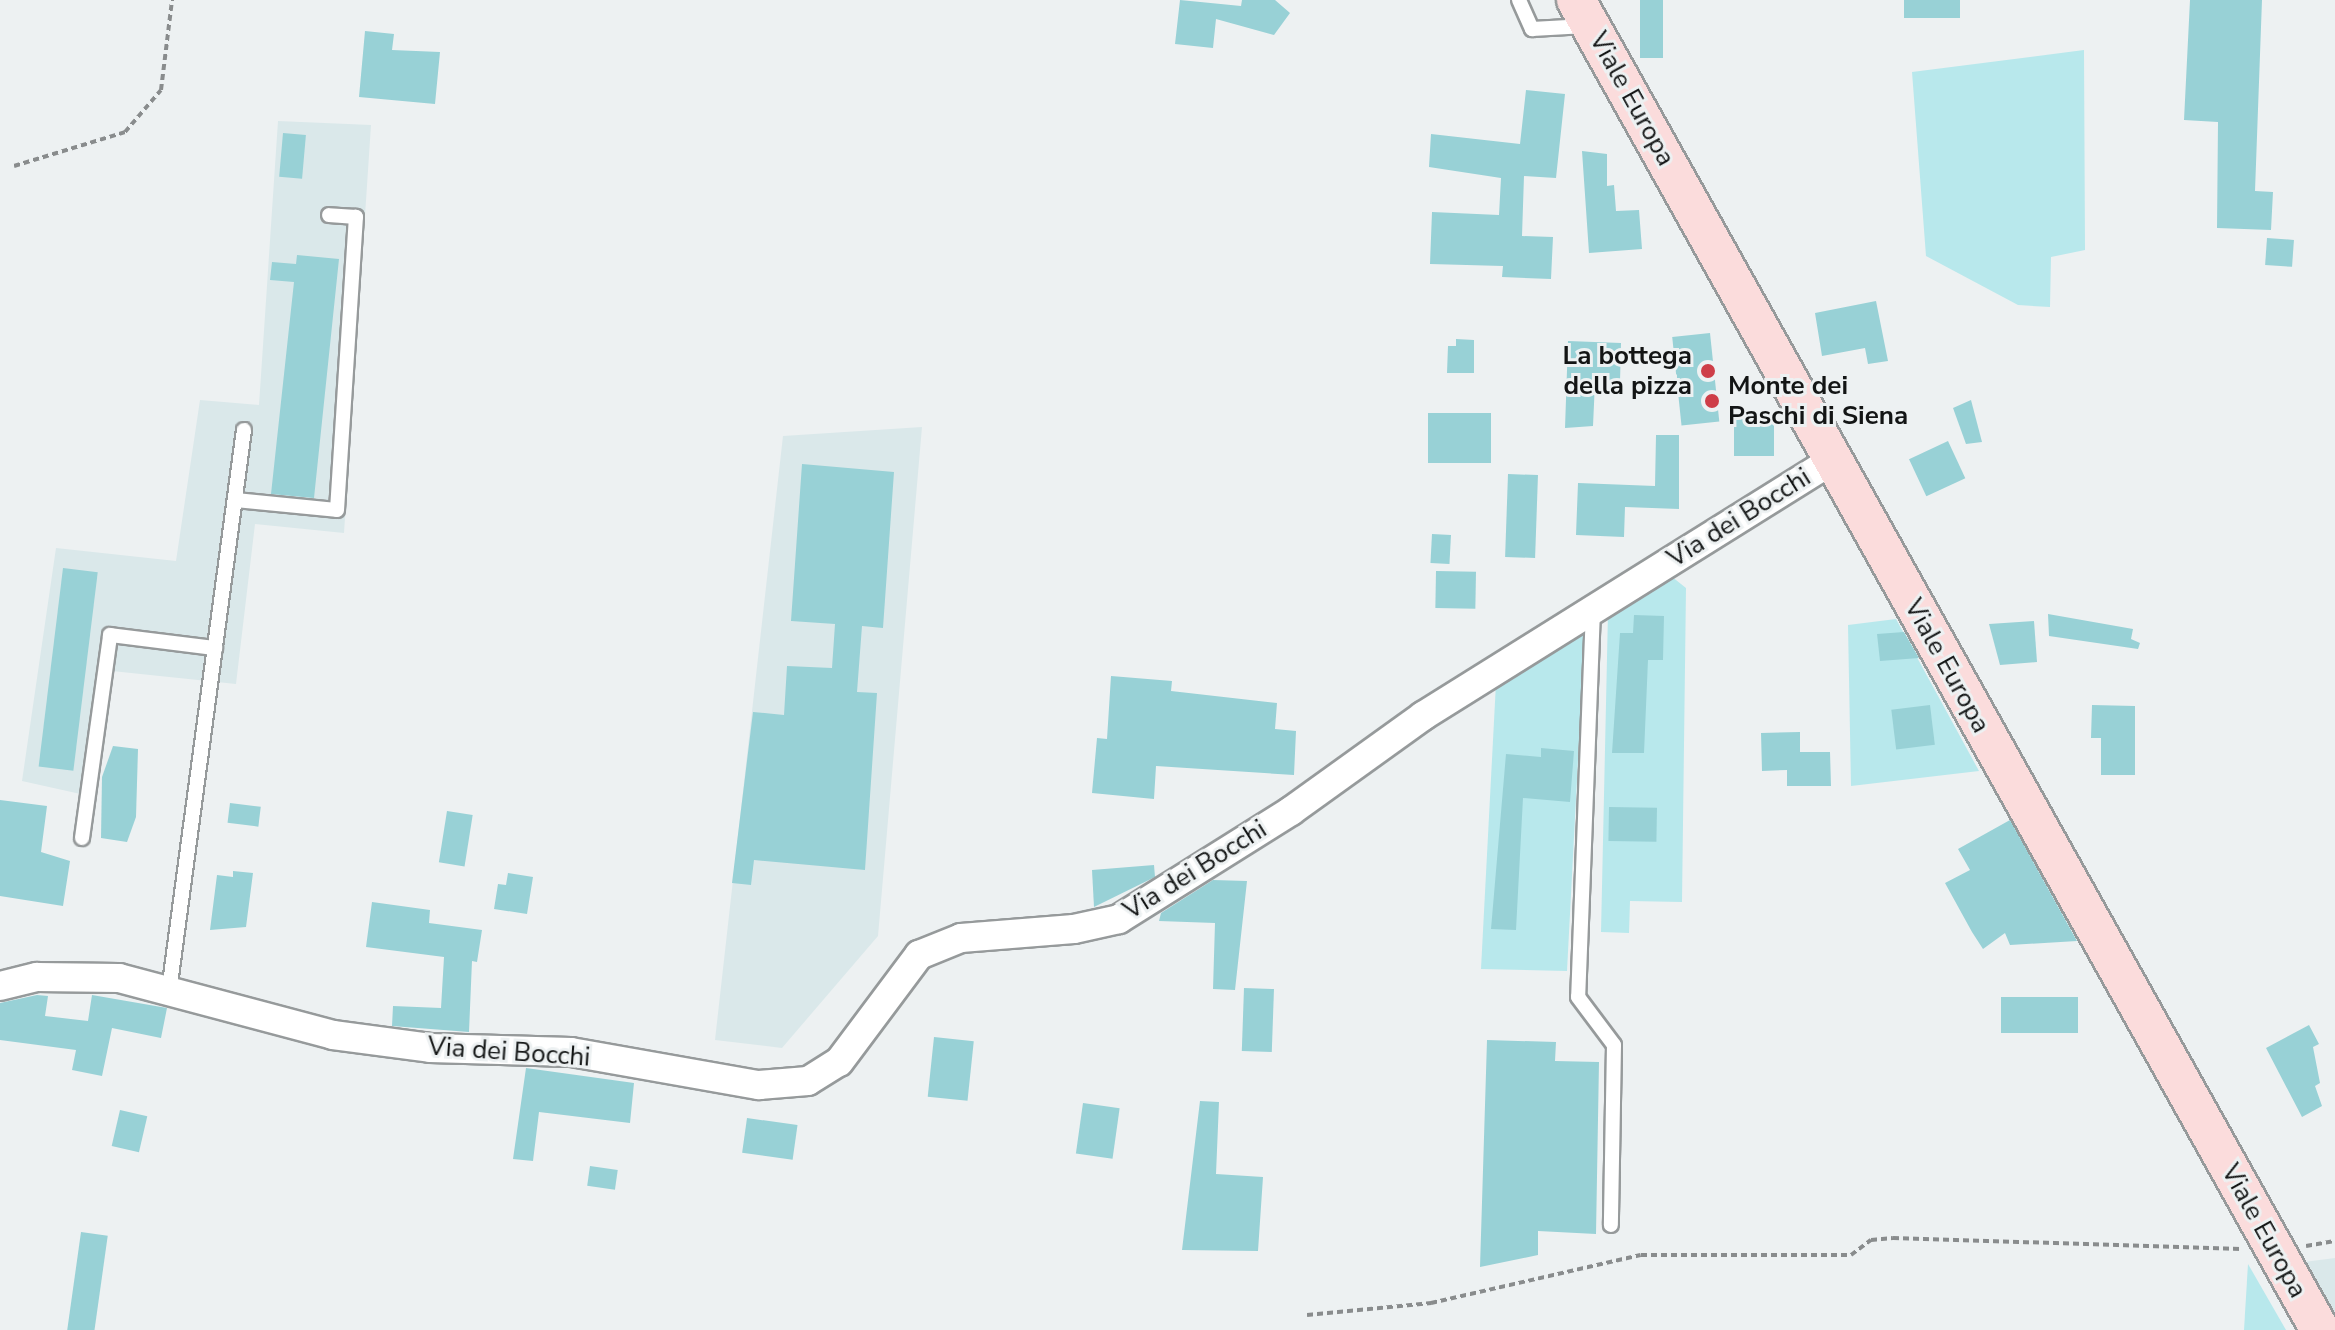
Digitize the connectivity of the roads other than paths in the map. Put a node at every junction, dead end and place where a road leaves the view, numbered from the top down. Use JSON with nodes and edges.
{"nodes":[{"id":1,"x":1519,"y":0,"type":"edge"},
{"id":2,"x":1584,"y":13,"type":"edge"},
{"id":3,"x":329,"y":215,"type":"dead end"},
{"id":4,"x":244,"y":430,"type":"dead end"},
{"id":5,"x":1832,"y":460,"type":"junction"},
{"id":6,"x":235,"y":500,"type":"junction"},
{"id":7,"x":1593,"y":610,"type":"junction"},
{"id":8,"x":215,"y":648,"type":"junction"},
{"id":9,"x":82,"y":838,"type":"dead end"},
{"id":10,"x":0,"y":986,"type":"edge"},
{"id":11,"x":169,"y":991,"type":"junction"},
{"id":12,"x":1611,"y":1225,"type":"dead end"},
{"id":13,"x":2320,"y":1330,"type":"edge"}],
"edges":[{"from":1,"to":2,"type":"lane"},
{"from":2,"to":5,"type":"main road","name":"Viale Europa"},
{"from":3,"to":6,"type":"lane"},
{"from":4,"to":6,"type":"lane"},
{"from":5,"to":7,"type":"street","name":"Via dei Bocchi"},
{"from":5,"to":13,"type":"main road","name":"Viale Europa"},
{"from":6,"to":8,"type":"lane"},
{"from":7,"to":11,"type":"street","name":"Via dei Bocchi"},
{"from":7,"to":12,"type":"lane"},
{"from":8,"to":9,"type":"lane"},
{"from":8,"to":11,"type":"lane"},
{"from":10,"to":11,"type":"street","name":"Via dei Bocchi"}]}
